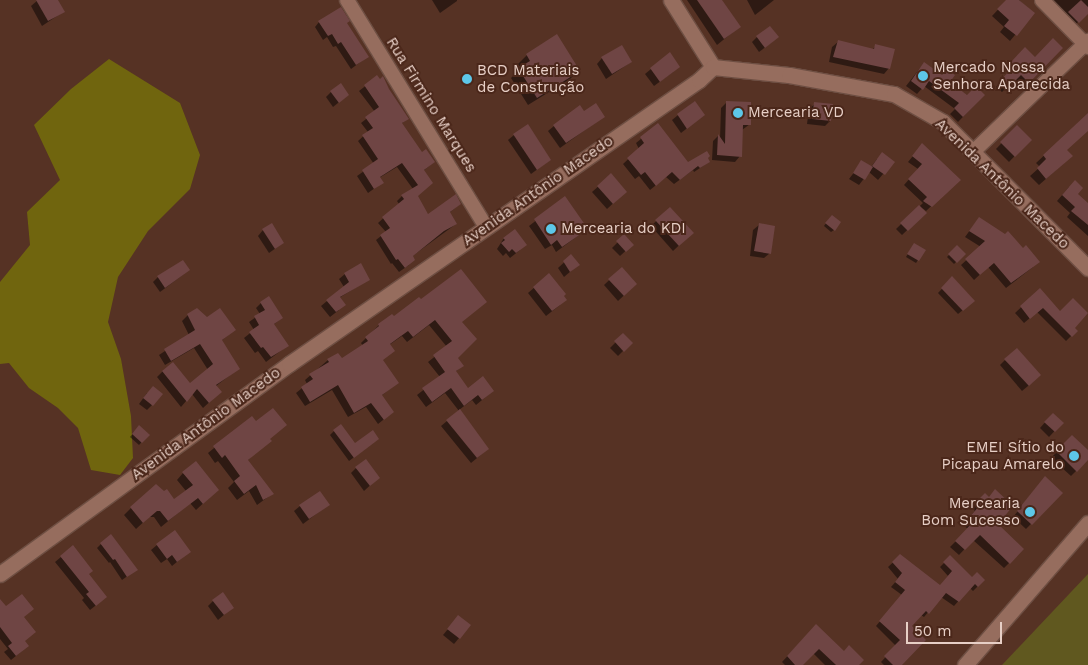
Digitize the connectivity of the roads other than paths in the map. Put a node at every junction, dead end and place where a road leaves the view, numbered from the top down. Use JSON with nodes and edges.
{"nodes":[{"id":1,"x":347,"y":0,"type":"edge"},
{"id":2,"x":671,"y":0,"type":"edge"},
{"id":3,"x":1042,"y":0,"type":"edge"},
{"id":4,"x":1087,"y":44,"type":"edge"},
{"id":5,"x":713,"y":67,"type":"junction"},
{"id":6,"x":973,"y":152,"type":"junction"},
{"id":7,"x":486,"y":227,"type":"junction"},
{"id":8,"x":1088,"y":268,"type":"edge"},
{"id":9,"x":1088,"y":523,"type":"edge"},
{"id":10,"x":0,"y":574,"type":"edge"},
{"id":11,"x":965,"y":665,"type":"edge"}],
"edges":[{"from":1,"to":7,"type":"street","name":"Rua Firmino Marques"},
{"from":2,"to":5,"type":"street"},
{"from":3,"to":4,"type":"street"},
{"from":4,"to":6,"type":"street"},
{"from":5,"to":6,"type":"street","name":"Avenida Antônio Macedo"},
{"from":5,"to":7,"type":"street","name":"Avenida Antônio Macedo"},
{"from":6,"to":8,"type":"street","name":"Avenida Antônio Macedo"},
{"from":7,"to":10,"type":"street","name":"Avenida Antônio Macedo"},
{"from":9,"to":11,"type":"street"}]}
